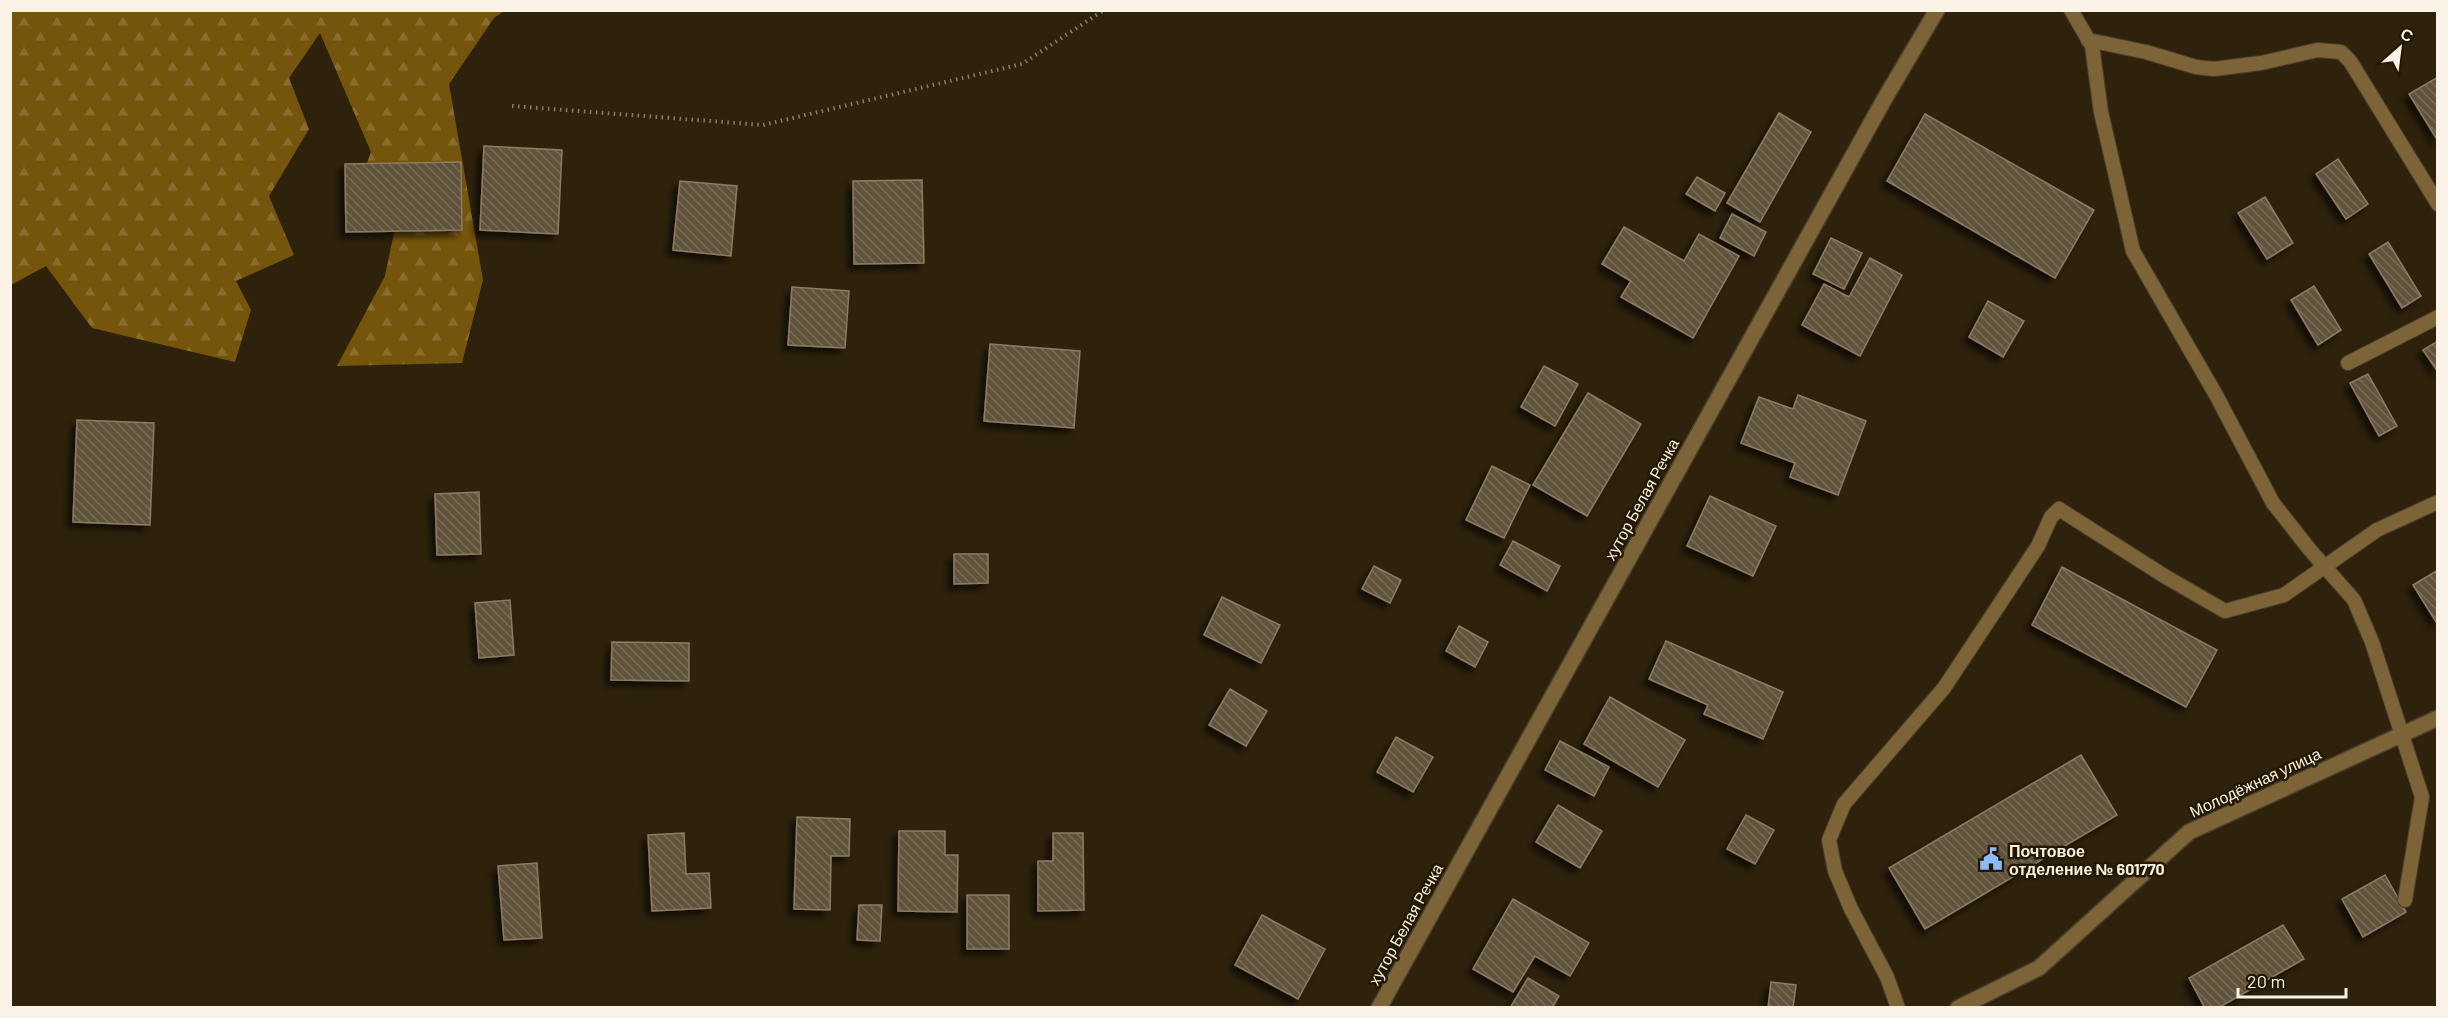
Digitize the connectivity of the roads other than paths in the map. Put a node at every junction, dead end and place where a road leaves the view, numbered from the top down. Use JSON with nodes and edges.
{"nodes":[{"id":1,"x":1937,"y":10,"type":"edge"},
{"id":2,"x":2071,"y":10,"type":"edge"},
{"id":3,"x":2088,"y":40,"type":"junction"},
{"id":4,"x":2438,"y":204,"type":"edge"},
{"id":5,"x":2438,"y":317,"type":"edge"},
{"id":6,"x":2348,"y":363,"type":"dead end"},
{"id":7,"x":2438,"y":502,"type":"edge"},
{"id":8,"x":2327,"y":567,"type":"junction"},
{"id":9,"x":2438,"y":718,"type":"edge"},
{"id":10,"x":2403,"y":734,"type":"junction"},
{"id":11,"x":2405,"y":900,"type":"dead end"},
{"id":12,"x":1379,"y":1008,"type":"edge"},
{"id":13,"x":1898,"y":1008,"type":"edge"},
{"id":14,"x":1958,"y":1008,"type":"edge"}],
"edges":[{"from":1,"to":12,"type":"street","name":"хутор Белая Речка"},
{"from":2,"to":3,"type":"lane"},
{"from":3,"to":4,"type":"lane"},
{"from":3,"to":8,"type":"lane"},
{"from":5,"to":6,"type":"lane"},
{"from":7,"to":8,"type":"lane"},
{"from":8,"to":10,"type":"lane"},
{"from":8,"to":13,"type":"lane"},
{"from":9,"to":10,"type":"street","name":"Молодёжная улица"},
{"from":10,"to":11,"type":"lane"},
{"from":10,"to":14,"type":"street","name":"Молодёжная улица"}]}
